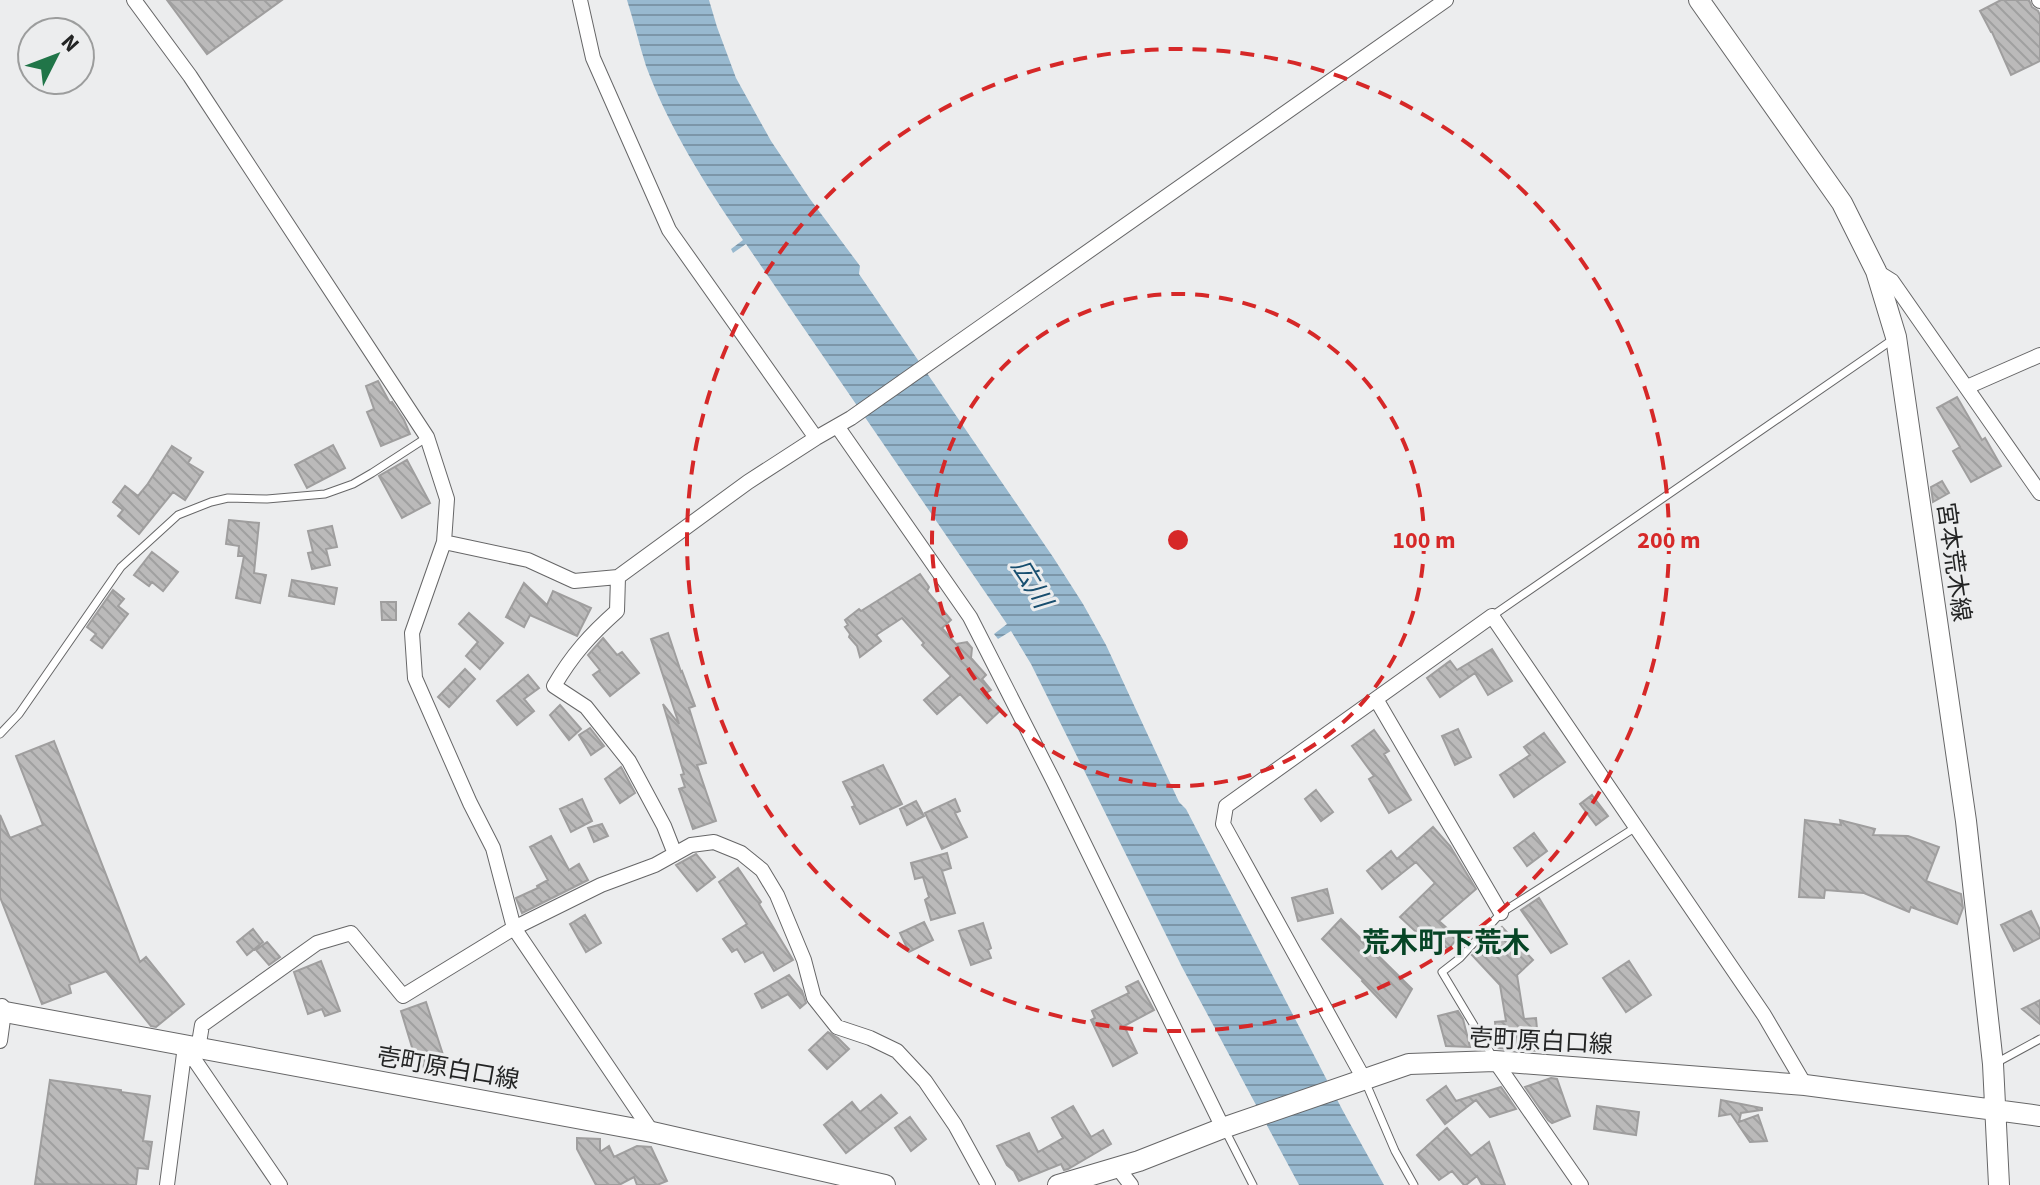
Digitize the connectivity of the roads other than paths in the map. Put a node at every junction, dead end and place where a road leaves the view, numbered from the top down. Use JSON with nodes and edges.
{"nodes":[{"id":1,"x":134,"y":0,"type":"edge"},
{"id":2,"x":580,"y":0,"type":"edge"},
{"id":3,"x":1446,"y":0,"type":"edge"},
{"id":4,"x":1699,"y":0,"type":"edge"},
{"id":5,"x":1876,"y":271,"type":"junction"},
{"id":6,"x":1896,"y":337,"type":"junction"},
{"id":7,"x":2040,"y":355,"type":"edge"},
{"id":8,"x":1967,"y":387,"type":"junction"},
{"id":9,"x":837,"y":426,"type":"junction"},
{"id":10,"x":427,"y":437,"type":"junction"},
{"id":11,"x":816,"y":438,"type":"junction"},
{"id":12,"x":2040,"y":493,"type":"edge"},
{"id":13,"x":444,"y":542,"type":"junction"},
{"id":14,"x":618,"y":577,"type":"junction"},
{"id":15,"x":1492,"y":616,"type":"junction"},
{"id":16,"x":1376,"y":699,"type":"junction"},
{"id":17,"x":0,"y":734,"type":"edge"},
{"id":18,"x":1636,"y":827,"type":"junction"},
{"id":19,"x":675,"y":854,"type":"junction"},
{"id":20,"x":1501,"y":913,"type":"junction"},
{"id":21,"x":514,"y":928,"type":"junction"},
{"id":22,"x":1,"y":1008,"type":"edge"},
{"id":23,"x":2040,"y":1039,"type":"edge"},
{"id":24,"x":0,"y":1041,"type":"edge"},
{"id":25,"x":192,"y":1047,"type":"junction"},
{"id":26,"x":1495,"y":1061,"type":"junction"},
{"id":27,"x":1993,"y":1064,"type":"junction"},
{"id":28,"x":1359,"y":1080,"type":"junction"},
{"id":29,"x":1805,"y":1085,"type":"junction"},
{"id":30,"x":1996,"y":1109,"type":"junction"},
{"id":31,"x":2040,"y":1116,"type":"edge"},
{"id":32,"x":1223,"y":1128,"type":"junction"},
{"id":33,"x":652,"y":1132,"type":"junction"},
{"id":34,"x":1117,"y":1167,"type":"junction"},
{"id":35,"x":854,"y":1181,"type":"edge"},
{"id":36,"x":167,"y":1185,"type":"edge"},
{"id":37,"x":280,"y":1185,"type":"edge"},
{"id":38,"x":885,"y":1185,"type":"edge"},
{"id":39,"x":988,"y":1185,"type":"edge"},
{"id":40,"x":1058,"y":1185,"type":"edge"},
{"id":41,"x":1131,"y":1185,"type":"edge"},
{"id":42,"x":1253,"y":1185,"type":"edge"},
{"id":43,"x":1414,"y":1185,"type":"edge"},
{"id":44,"x":1581,"y":1185,"type":"edge"},
{"id":45,"x":1999,"y":1185,"type":"edge"}],
"edges":[{"from":1,"to":10,"type":"street"},
{"from":2,"to":11,"type":"street"},
{"from":3,"to":9,"type":"street"},
{"from":4,"to":5,"type":"main road","name":"宮本荒木線"},
{"from":5,"to":6,"type":"main road","name":"宮本荒木線"},
{"from":5,"to":8,"type":"street"},
{"from":6,"to":15,"type":"lane"},
{"from":6,"to":27,"type":"main road","name":"宮本荒木線"},
{"from":7,"to":8,"type":"street"},
{"from":8,"to":12,"type":"street"},
{"from":9,"to":11,"type":"street"},
{"from":9,"to":32,"type":"street"},
{"from":10,"to":13,"type":"street"},
{"from":10,"to":17,"type":"lane"},
{"from":11,"to":14,"type":"street"},
{"from":13,"to":14,"type":"street"},
{"from":13,"to":21,"type":"street"},
{"from":14,"to":19,"type":"street"},
{"from":15,"to":16,"type":"street"},
{"from":15,"to":18,"type":"street"},
{"from":16,"to":20,"type":"street"},
{"from":16,"to":28,"type":"street"},
{"from":18,"to":20,"type":"lane"},
{"from":18,"to":29,"type":"street"},
{"from":19,"to":21,"type":"street"},
{"from":19,"to":39,"type":"street"},
{"from":20,"to":26,"type":"lane"},
{"from":21,"to":25,"type":"street"},
{"from":21,"to":33,"type":"street"},
{"from":22,"to":24,"type":"street"},
{"from":22,"to":25,"type":"main road","name":"壱町原白口線"},
{"from":23,"to":27,"type":"lane"},
{"from":25,"to":33,"type":"main road","name":"壱町原白口線"},
{"from":25,"to":36,"type":"street"},
{"from":25,"to":37,"type":"street"},
{"from":26,"to":28,"type":"main road","name":"壱町原白口線"},
{"from":26,"to":29,"type":"main road","name":"壱町原白口線"},
{"from":26,"to":44,"type":"street"},
{"from":27,"to":30,"type":"main road","name":"宮本荒木線"},
{"from":28,"to":32,"type":"main road","name":"壱町原白口線"},
{"from":28,"to":43,"type":"lane"},
{"from":29,"to":30,"type":"main road","name":"壱町原白口線"},
{"from":30,"to":31,"type":"main road","name":"壱町原白口線"},
{"from":30,"to":45,"type":"main road","name":"宮本荒木線"},
{"from":32,"to":34,"type":"main road","name":"壱町原白口線"},
{"from":32,"to":42,"type":"lane"},
{"from":33,"to":35,"type":"main road","name":"壱町原白口線"},
{"from":34,"to":40,"type":"main road","name":"壱町原白口線"},
{"from":34,"to":41,"type":"street"},
{"from":35,"to":38,"type":"main road","name":"壱町原白口線"}]}
